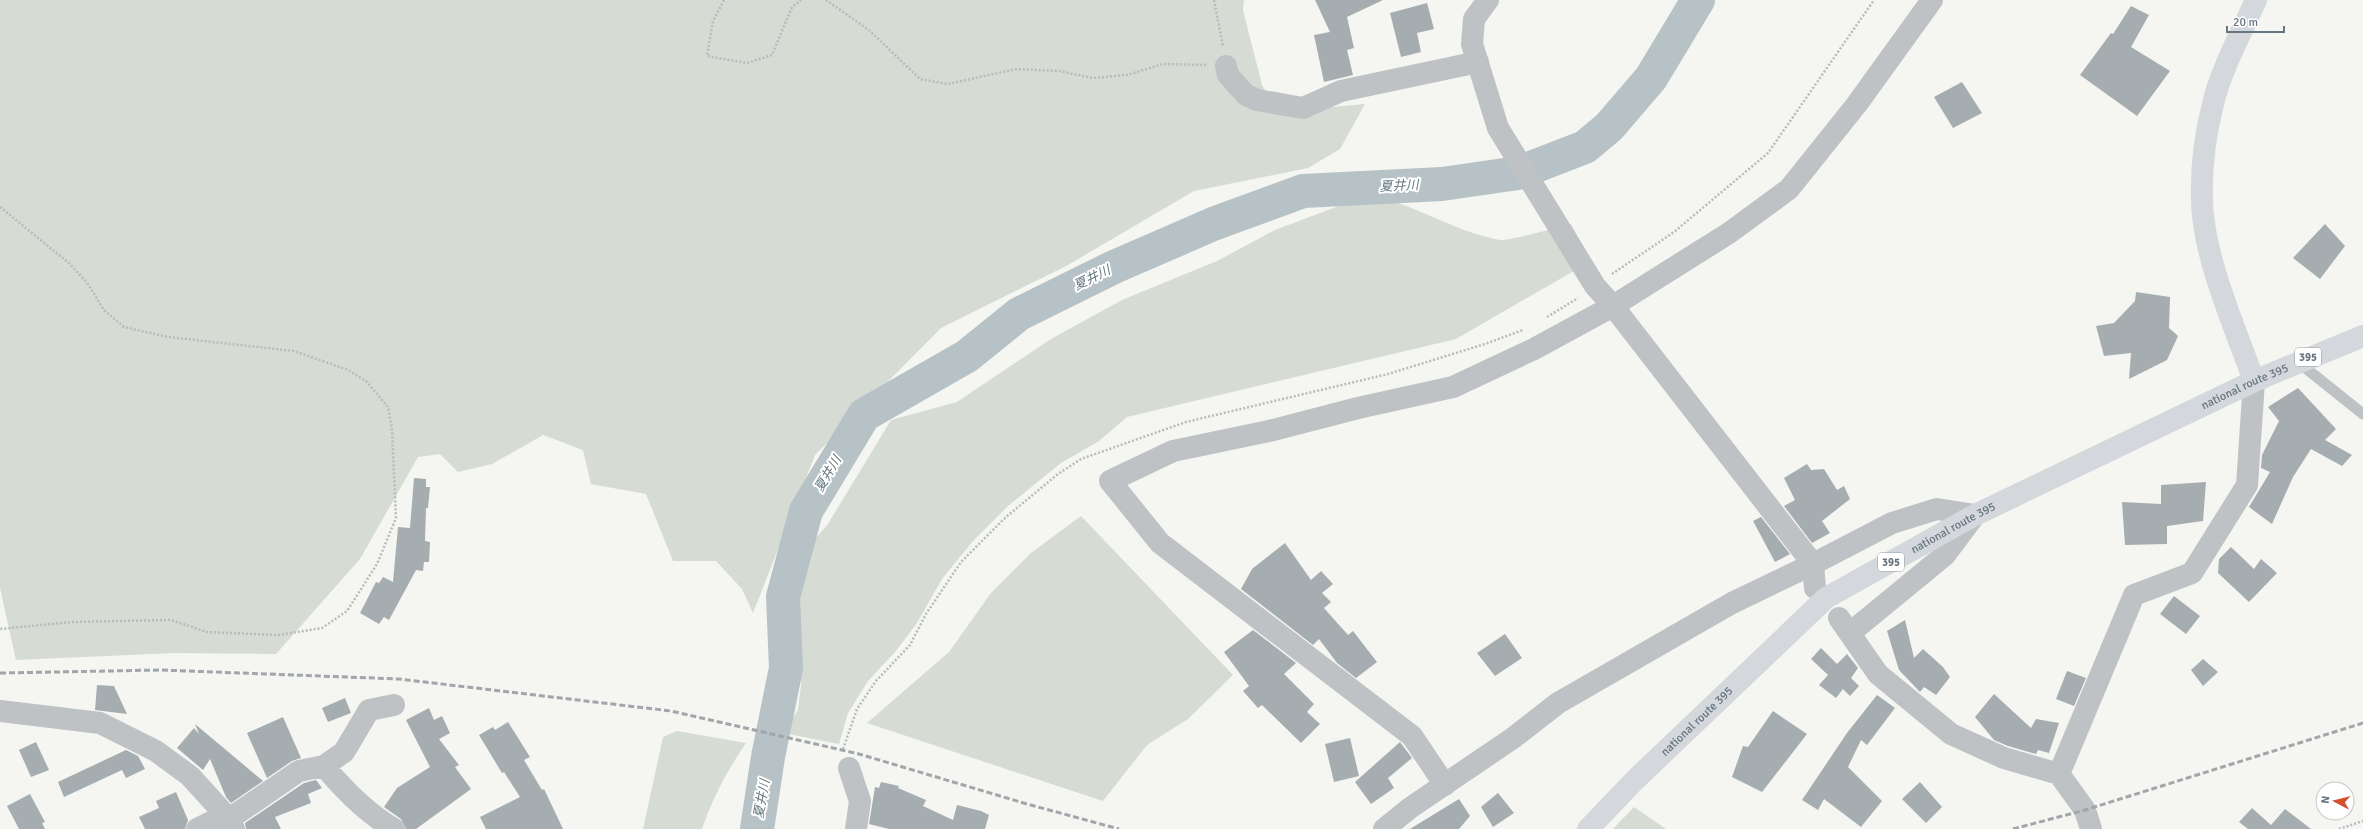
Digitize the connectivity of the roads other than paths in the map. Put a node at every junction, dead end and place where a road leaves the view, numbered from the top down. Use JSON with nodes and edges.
{"nodes":[{"id":1,"x":1488,"y":0,"type":"edge"},
{"id":2,"x":1932,"y":0,"type":"edge"},
{"id":3,"x":2256,"y":0,"type":"edge"},
{"id":4,"x":1226,"y":66,"type":"road end"},
{"id":5,"x":1480,"y":71,"type":"junction"},
{"id":6,"x":1613,"y":306,"type":"junction"},
{"id":7,"x":2363,"y":336,"type":"edge"},
{"id":8,"x":2298,"y":361,"type":"junction"},
{"id":9,"x":2254,"y":381,"type":"junction"},
{"id":10,"x":2363,"y":414,"type":"edge"},
{"id":11,"x":1975,"y":515,"type":"junction"},
{"id":12,"x":1814,"y":564,"type":"junction"},
{"id":13,"x":1815,"y":588,"type":"dead end"},
{"id":14,"x":394,"y":705,"type":"dead end"},
{"id":15,"x":0,"y":711,"type":"edge"},
{"id":16,"x":846,"y":759,"type":"road end"},
{"id":17,"x":324,"y":766,"type":"junction"},
{"id":18,"x":2059,"y":774,"type":"junction"},
{"id":19,"x":1446,"y":785,"type":"junction"},
{"id":20,"x":232,"y":824,"type":"edge"},
{"id":21,"x":197,"y":829,"type":"edge"},
{"id":22,"x":394,"y":829,"type":"edge"},
{"id":23,"x":856,"y":829,"type":"edge"},
{"id":24,"x":1384,"y":829,"type":"edge"},
{"id":25,"x":1588,"y":829,"type":"edge"},
{"id":26,"x":2091,"y":829,"type":"edge"}],
"edges":[{"from":1,"to":5,"type":"street"},
{"from":2,"to":6,"type":"street"},
{"from":3,"to":9,"type":"main road"},
{"from":4,"to":5,"type":"street"},
{"from":5,"to":6,"type":"street"},
{"from":6,"to":12,"type":"street"},
{"from":6,"to":19,"type":"street"},
{"from":7,"to":8,"type":"main road","name":"national route 395","number":"395"},
{"from":8,"to":9,"type":"main road","name":"national route 395","number":"395"},
{"from":8,"to":10,"type":"lane"},
{"from":9,"to":11,"type":"main road","name":"national route 395","number":"395"},
{"from":9,"to":18,"type":"street"},
{"from":11,"to":12,"type":"street"},
{"from":11,"to":18,"type":"street"},
{"from":11,"to":25,"type":"main road","name":"national route 395","number":"395"},
{"from":12,"to":13,"type":"street"},
{"from":12,"to":19,"type":"street"},
{"from":14,"to":17,"type":"street"},
{"from":15,"to":20,"type":"street"},
{"from":16,"to":23,"type":"street"},
{"from":17,"to":20,"type":"street"},
{"from":17,"to":22,"type":"street"},
{"from":18,"to":26,"type":"street"},
{"from":19,"to":24,"type":"street"},
{"from":20,"to":21,"type":"street"}]}
